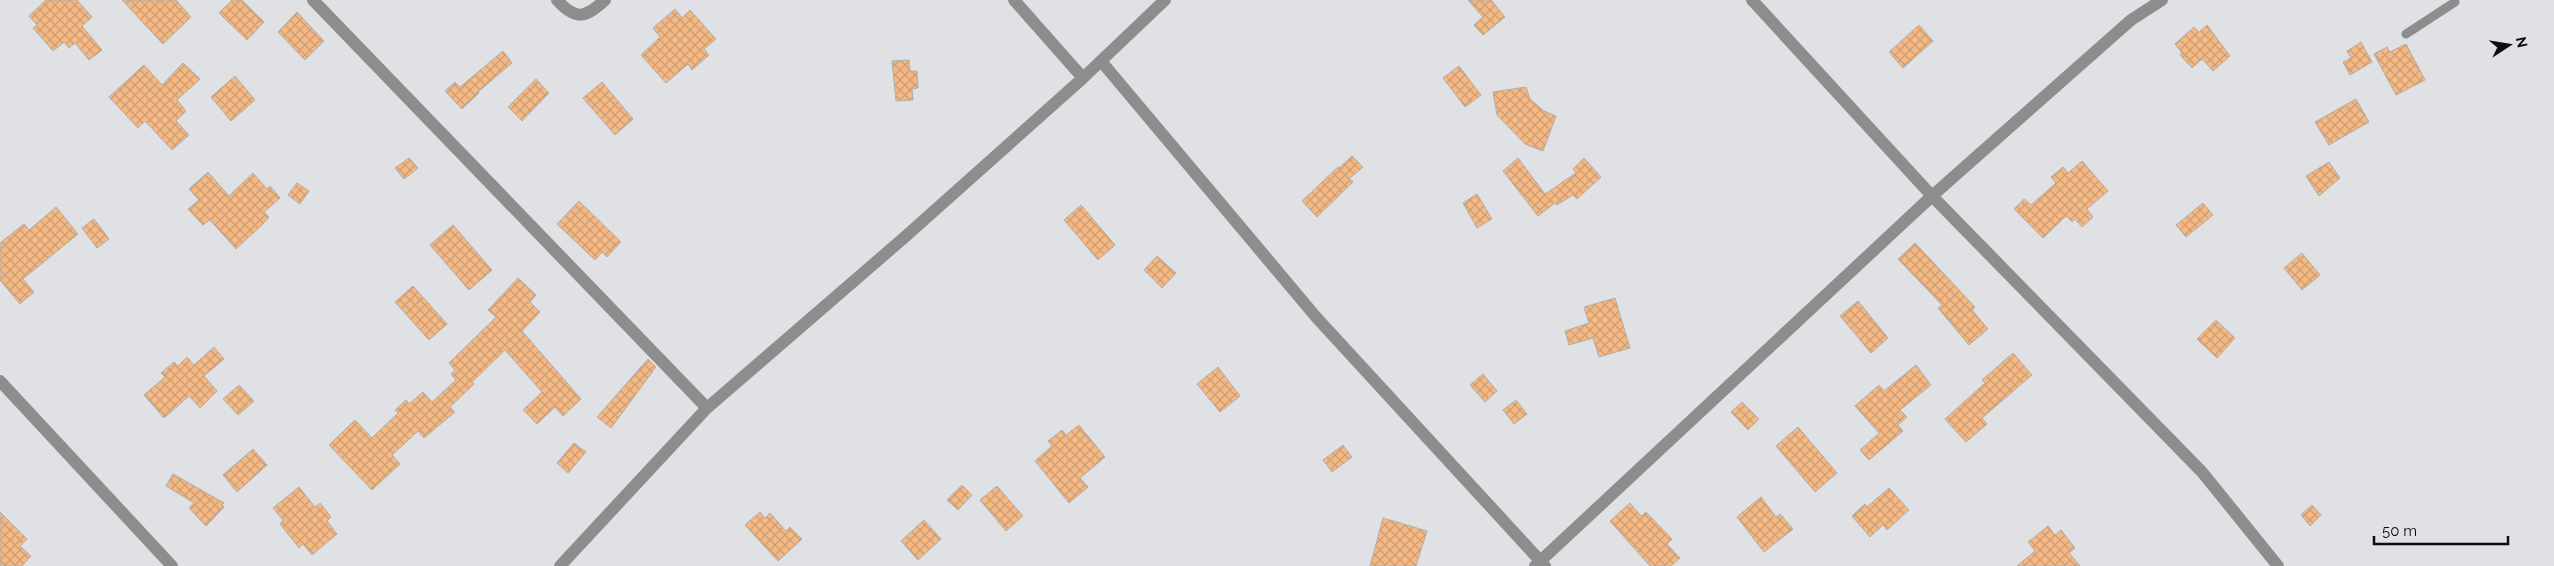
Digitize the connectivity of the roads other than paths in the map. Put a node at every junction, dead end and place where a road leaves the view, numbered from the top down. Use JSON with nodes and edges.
{"nodes":[{"id":1,"x":313,"y":0,"type":"edge"},
{"id":2,"x":557,"y":0,"type":"edge"},
{"id":3,"x":605,"y":0,"type":"edge"},
{"id":4,"x":1014,"y":0,"type":"edge"},
{"id":5,"x":1165,"y":0,"type":"edge"},
{"id":6,"x":1752,"y":0,"type":"edge"},
{"id":7,"x":2162,"y":0,"type":"edge"},
{"id":8,"x":2454,"y":0,"type":"edge"},
{"id":9,"x":2406,"y":34,"type":"dead end"},
{"id":10,"x":1101,"y":61,"type":"junction"},
{"id":11,"x":1083,"y":78,"type":"junction"},
{"id":12,"x":1932,"y":196,"type":"junction"},
{"id":13,"x":0,"y":381,"type":"edge"},
{"id":14,"x":707,"y":408,"type":"junction"},
{"id":15,"x":1540,"y":564,"type":"edge"},
{"id":16,"x":172,"y":566,"type":"edge"},
{"id":17,"x":560,"y":566,"type":"edge"},
{"id":18,"x":2278,"y":566,"type":"edge"}],
"edges":[{"from":1,"to":14,"type":"street"},
{"from":2,"to":3,"type":"street"},
{"from":4,"to":11,"type":"street"},
{"from":5,"to":10,"type":"street"},
{"from":6,"to":12,"type":"street"},
{"from":7,"to":12,"type":"street"},
{"from":8,"to":9,"type":"lane"},
{"from":10,"to":11,"type":"street"},
{"from":10,"to":15,"type":"street"},
{"from":11,"to":14,"type":"street"},
{"from":12,"to":15,"type":"street"},
{"from":12,"to":18,"type":"street"},
{"from":13,"to":16,"type":"street"},
{"from":14,"to":17,"type":"street"}]}
